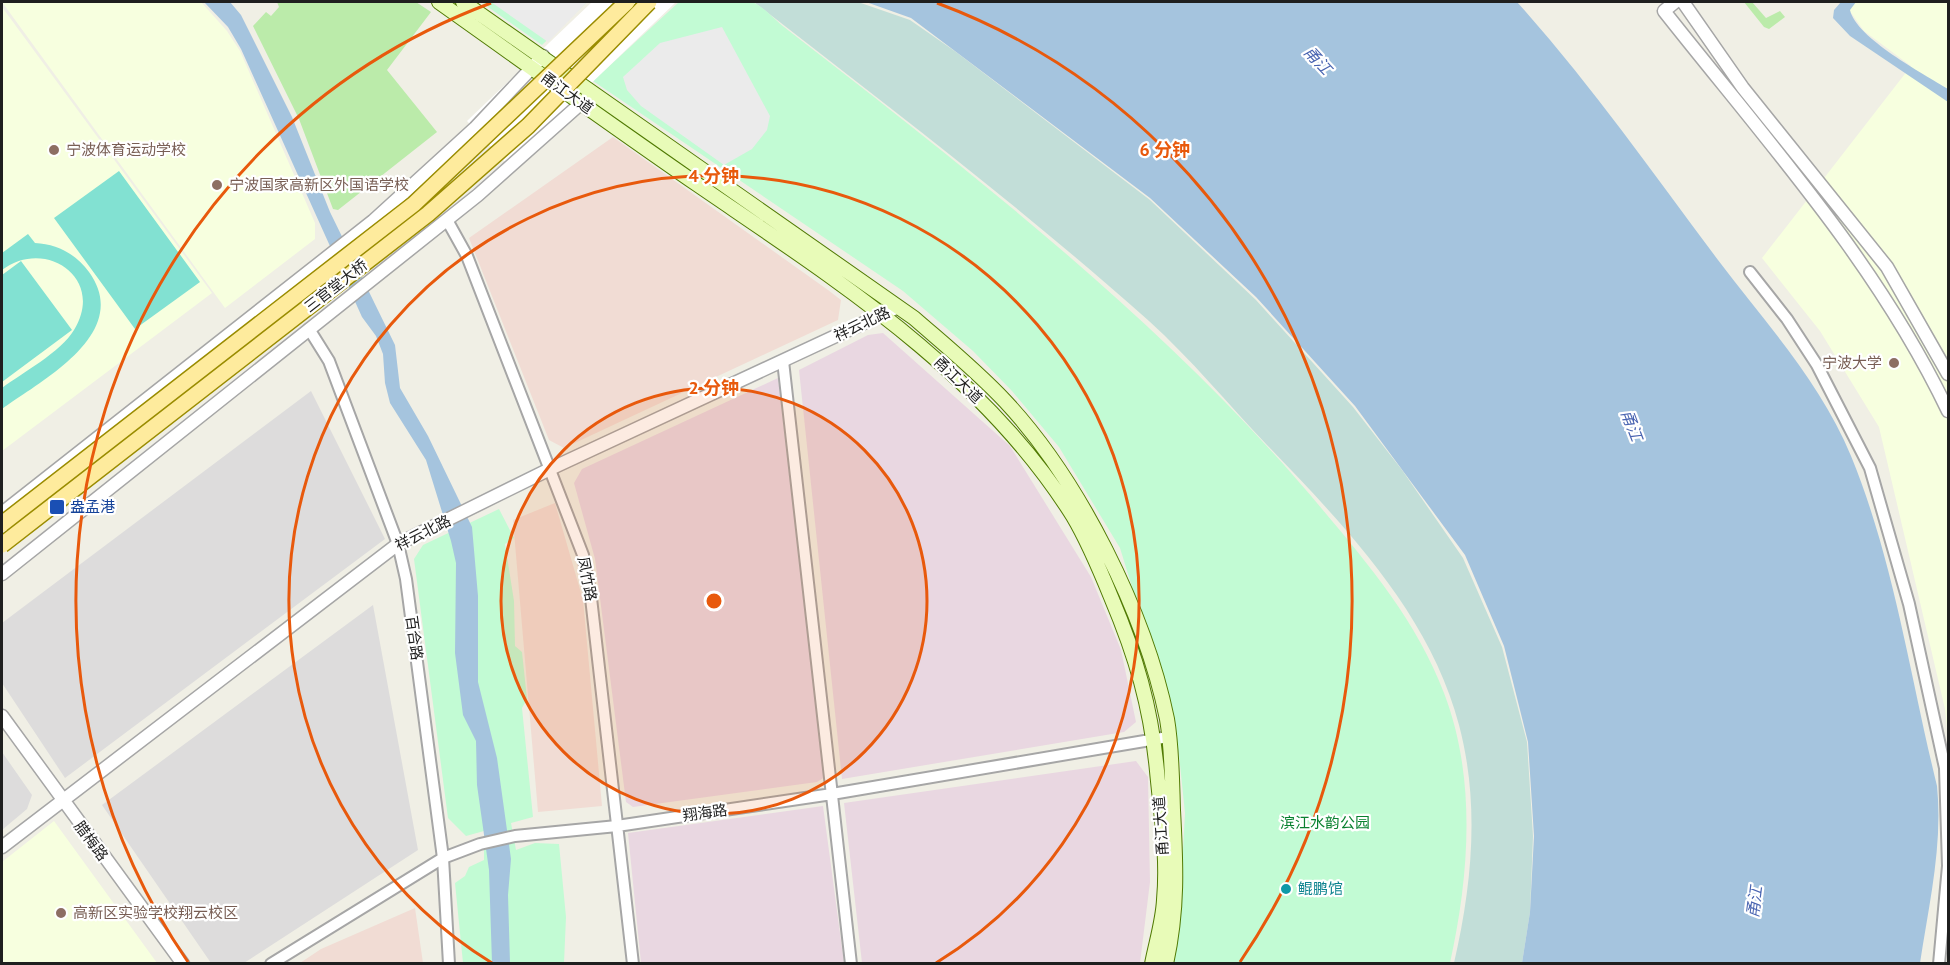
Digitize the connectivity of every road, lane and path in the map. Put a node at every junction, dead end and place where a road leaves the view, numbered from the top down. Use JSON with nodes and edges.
{"nodes":[{"id":1,"x":439,"y":2,"type":"edge"},
{"id":2,"x":463,"y":2,"type":"edge"},
{"id":3,"x":627,"y":2,"type":"edge"},
{"id":4,"x":649,"y":2,"type":"edge"},
{"id":5,"x":1675,"y":2,"type":"edge"},
{"id":6,"x":1683,"y":2,"type":"edge"},
{"id":7,"x":543,"y":56,"type":"junction"},
{"id":8,"x":533,"y":69,"type":"junction"},
{"id":9,"x":594,"y":93,"type":"junction"},
{"id":10,"x":581,"y":104,"type":"junction"},
{"id":11,"x":447,"y":220,"type":"junction"},
{"id":12,"x":1750,"y":272,"type":"dead end"},
{"id":13,"x":898,"y":307,"type":"junction"},
{"id":14,"x":882,"y":314,"type":"junction"},
{"id":15,"x":309,"y":329,"type":"junction"},
{"id":16,"x":783,"y":361,"type":"junction"},
{"id":17,"x":1948,"y":374,"type":"edge"},
{"id":18,"x":1948,"y":411,"type":"edge"},
{"id":19,"x":550,"y":469,"type":"junction"},
{"id":20,"x":2,"y":513,"type":"edge"},
{"id":21,"x":2,"y":524,"type":"edge"},
{"id":22,"x":398,"y":544,"type":"junction"},
{"id":23,"x":2,"y":545,"type":"edge"},
{"id":24,"x":2,"y":574,"type":"edge"},
{"id":25,"x":2,"y":716,"type":"edge"},
{"id":26,"x":1168,"y":737,"type":"junction"},
{"id":27,"x":1154,"y":739,"type":"junction"},
{"id":28,"x":832,"y":794,"type":"junction"},
{"id":29,"x":62,"y":801,"type":"junction"},
{"id":30,"x":617,"y":826,"type":"junction"},
{"id":31,"x":2,"y":847,"type":"edge"},
{"id":32,"x":443,"y":858,"type":"junction"},
{"id":33,"x":183,"y":963,"type":"edge"},
{"id":34,"x":271,"y":963,"type":"edge"},
{"id":35,"x":449,"y":963,"type":"edge"},
{"id":36,"x":633,"y":963,"type":"edge"},
{"id":37,"x":851,"y":963,"type":"edge"},
{"id":38,"x":1152,"y":963,"type":"edge"},
{"id":39,"x":1166,"y":963,"type":"edge"},
{"id":40,"x":1939,"y":963,"type":"edge"}],
"edges":[{"from":1,"to":8,"type":"main road","name":"甬江大道"},
{"from":2,"to":7,"type":"main road","name":"甬江大道"},
{"from":3,"to":21,"type":"main road","name":"三官堂大桥","bridge":true},
{"from":4,"to":23,"type":"main road","name":"三官堂大桥","bridge":true},
{"from":5,"to":18,"type":"street"},
{"from":6,"to":17,"type":"street"},
{"from":7,"to":8,"type":"street"},
{"from":7,"to":9,"type":"main road","name":"甬江大道"},
{"from":8,"to":10,"type":"main road","name":"甬江大道"},
{"from":8,"to":20,"type":"street"},
{"from":9,"to":10,"type":"street"},
{"from":9,"to":13,"type":"main road","name":"甬江大道"},
{"from":10,"to":11,"type":"street"},
{"from":10,"to":14,"type":"main road","name":"甬江大道"},
{"from":11,"to":15,"type":"street"},
{"from":11,"to":19,"type":"street","name":"凤竹路"},
{"from":12,"to":40,"type":"street"},
{"from":13,"to":14,"type":"street","name":"祥云北路"},
{"from":13,"to":26,"type":"main road","name":"甬江大道"},
{"from":14,"to":16,"type":"street","name":"祥云北路"},
{"from":14,"to":27,"type":"main road","name":"甬江大道"},
{"from":15,"to":22,"type":"street","name":"百合路"},
{"from":15,"to":24,"type":"street"},
{"from":16,"to":19,"type":"street","name":"祥云北路"},
{"from":16,"to":28,"type":"street"},
{"from":19,"to":22,"type":"street","name":"祥云北路"},
{"from":19,"to":30,"type":"street","name":"凤竹路"},
{"from":22,"to":29,"type":"street","name":"祥云北路"},
{"from":22,"to":32,"type":"street","name":"百合路"},
{"from":25,"to":29,"type":"street","name":"腊梅路"},
{"from":26,"to":27,"type":"street","name":"翔海路"},
{"from":26,"to":39,"type":"main road","name":"甬江大道"},
{"from":27,"to":28,"type":"street","name":"翔海路"},
{"from":27,"to":38,"type":"main road","name":"甬江大道"},
{"from":28,"to":30,"type":"street","name":"翔海路"},
{"from":28,"to":37,"type":"street"},
{"from":29,"to":31,"type":"street","name":"祥云北路"},
{"from":29,"to":33,"type":"street","name":"腊梅路"},
{"from":30,"to":32,"type":"street","name":"翔海路"},
{"from":30,"to":36,"type":"street","name":"凤竹路"},
{"from":32,"to":34,"type":"street","name":"翔海路"},
{"from":32,"to":35,"type":"street","name":"百合路"}]}
